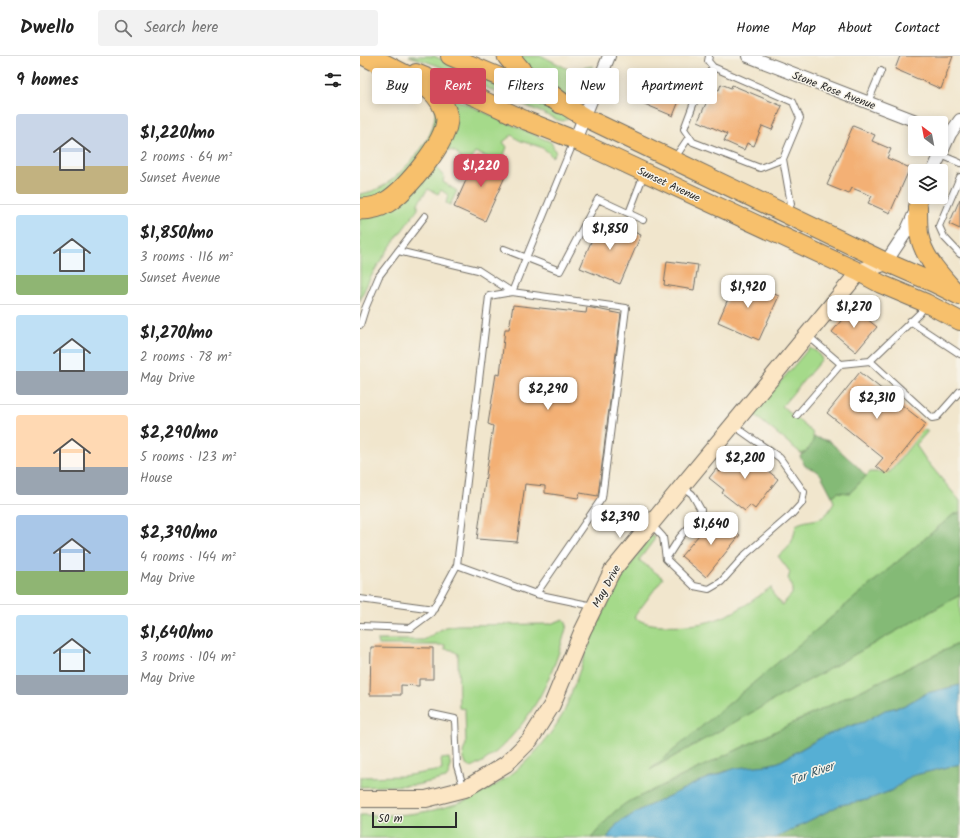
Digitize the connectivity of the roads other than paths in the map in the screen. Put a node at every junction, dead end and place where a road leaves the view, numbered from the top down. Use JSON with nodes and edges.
{"nodes":[{"id":1,"x":367,"y":56,"type":"edge"},
{"id":2,"x":374,"y":56,"type":"edge"},
{"id":3,"x":450,"y":56,"type":"edge"},
{"id":4,"x":508,"y":56,"type":"edge"},
{"id":5,"x":609,"y":56,"type":"edge"},
{"id":6,"x":710,"y":56,"type":"edge"},
{"id":7,"x":748,"y":56,"type":"edge"},
{"id":8,"x":713,"y":67,"type":"junction"},
{"id":9,"x":881,"y":71,"type":"dead end"},
{"id":10,"x":868,"y":102,"type":"junction"},
{"id":11,"x":561,"y":103,"type":"junction"},
{"id":12,"x":584,"y":117,"type":"junction"},
{"id":13,"x":908,"y":118,"type":"edge"},
{"id":14,"x":960,"y":120,"type":"edge"},
{"id":15,"x":948,"y":130,"type":"edge"},
{"id":16,"x":689,"y":137,"type":"junction"},
{"id":17,"x":575,"y":140,"type":"junction"},
{"id":18,"x":945,"y":156,"type":"edge"},
{"id":19,"x":673,"y":159,"type":"junction"},
{"id":20,"x":783,"y":159,"type":"junction"},
{"id":21,"x":960,"y":163,"type":"edge"},
{"id":22,"x":645,"y":173,"type":"junction"},
{"id":23,"x":960,"y":177,"type":"edge"},
{"id":24,"x":919,"y":204,"type":"edge"},
{"id":25,"x":920,"y":204,"type":"edge"},
{"id":26,"x":360,"y":209,"type":"edge"},
{"id":27,"x":629,"y":213,"type":"junction"},
{"id":28,"x":787,"y":214,"type":"junction"},
{"id":29,"x":426,"y":216,"type":"dead end"},
{"id":30,"x":643,"y":220,"type":"dead end"},
{"id":31,"x":504,"y":249,"type":"dead end"},
{"id":32,"x":398,"y":251,"type":"junction"},
{"id":33,"x":960,"y":254,"type":"edge"},
{"id":34,"x":526,"y":258,"type":"junction"},
{"id":35,"x":886,"y":262,"type":"junction"},
{"id":36,"x":859,"y":272,"type":"junction"},
{"id":37,"x":512,"y":292,"type":"junction"},
{"id":38,"x":959,"y":294,"type":"edge"},
{"id":39,"x":926,"y":303,"type":"junction"},
{"id":40,"x":960,"y":321,"type":"edge"},
{"id":41,"x":910,"y":322,"type":"junction"},
{"id":42,"x":360,"y":325,"type":"edge"},
{"id":43,"x":807,"y":335,"type":"junction"},
{"id":44,"x":960,"y":354,"type":"edge"},
{"id":45,"x":870,"y":361,"type":"junction"},
{"id":46,"x":841,"y":364,"type":"junction"},
{"id":47,"x":960,"y":391,"type":"edge"},
{"id":48,"x":797,"y":415,"type":"dead end"},
{"id":49,"x":733,"y":425,"type":"junction"},
{"id":50,"x":682,"y":486,"type":"junction"},
{"id":51,"x":651,"y":524,"type":"junction"},
{"id":52,"x":666,"y":559,"type":"junction"},
{"id":53,"x":457,"y":566,"type":"junction"},
{"id":54,"x":536,"y":594,"type":"junction"},
{"id":55,"x":360,"y":599,"type":"edge"},
{"id":56,"x":595,"y":606,"type":"junction"},
{"id":57,"x":434,"y":609,"type":"junction"},
{"id":58,"x":360,"y":626,"type":"edge"},
{"id":59,"x":432,"y":714,"type":"dead end"},
{"id":60,"x":465,"y":789,"type":"junction"},
{"id":61,"x":360,"y":799,"type":"edge"}],
"edges":[{"from":1,"to":26,"type":"highway"},
{"from":2,"to":17,"type":"main road","name":"Sunset Avenue"},
{"from":3,"to":11,"type":"main road"},
{"from":4,"to":11,"type":"highway"},
{"from":5,"to":12,"type":"street"},
{"from":6,"to":8,"type":"lane"},
{"from":7,"to":10,"type":"street","name":"Stone Rose Avenue"},
{"from":8,"to":16,"type":"lane"},
{"from":8,"to":20,"type":"lane"},
{"from":9,"to":10,"type":"lane"},
{"from":10,"to":13,"type":"street","name":"Stone Rose Avenue"},
{"from":11,"to":12,"type":"main road"},
{"from":12,"to":17,"type":"street"},
{"from":12,"to":19,"type":"main road"},
{"from":14,"to":15,"type":"street"},
{"from":16,"to":19,"type":"lane"},
{"from":16,"to":20,"type":"lane"},
{"from":17,"to":22,"type":"main road","name":"Sunset Avenue"},
{"from":17,"to":34,"type":"lane"},
{"from":18,"to":21,"type":"lane"},
{"from":19,"to":28,"type":"main road"},
{"from":20,"to":28,"type":"lane"},
{"from":22,"to":27,"type":"lane"},
{"from":22,"to":36,"type":"main road","name":"Sunset Avenue"},
{"from":23,"to":33,"type":"lane"},
{"from":24,"to":35,"type":"street"},
{"from":25,"to":38,"type":"main road"},
{"from":27,"to":30,"type":"lane"},
{"from":27,"to":34,"type":"lane"},
{"from":28,"to":35,"type":"main road"},
{"from":29,"to":32,"type":"lane"},
{"from":31,"to":34,"type":"lane"},
{"from":32,"to":37,"type":"lane"},
{"from":32,"to":42,"type":"lane"},
{"from":34,"to":37,"type":"lane"},
{"from":35,"to":36,"type":"main road"},
{"from":35,"to":38,"type":"main road"},
{"from":36,"to":39,"type":"main road","name":"Sunset Avenue"},
{"from":36,"to":43,"type":"main road","name":"May Drive"},
{"from":37,"to":53,"type":"lane"},
{"from":37,"to":54,"type":"lane"},
{"from":39,"to":40,"type":"main road","name":"Sunset Avenue"},
{"from":39,"to":41,"type":"lane"},
{"from":41,"to":44,"type":"lane"},
{"from":41,"to":45,"type":"lane"},
{"from":43,"to":46,"type":"lane"},
{"from":43,"to":49,"type":"main road","name":"May Drive"},
{"from":45,"to":46,"type":"lane"},
{"from":45,"to":47,"type":"lane"},
{"from":46,"to":48,"type":"lane"},
{"from":49,"to":50,"type":"main road","name":"May Drive"},
{"from":49,"to":52,"type":"lane"},
{"from":50,"to":51,"type":"main road","name":"May Drive"},
{"from":50,"to":52,"type":"lane"},
{"from":51,"to":52,"type":"lane"},
{"from":51,"to":56,"type":"main road","name":"May Drive"},
{"from":53,"to":54,"type":"lane"},
{"from":53,"to":57,"type":"lane"},
{"from":54,"to":56,"type":"lane"},
{"from":55,"to":57,"type":"lane"},
{"from":56,"to":60,"type":"main road","name":"May Drive"},
{"from":57,"to":58,"type":"lane"},
{"from":59,"to":60,"type":"lane"},
{"from":60,"to":61,"type":"main road","name":"May Drive"}]}
